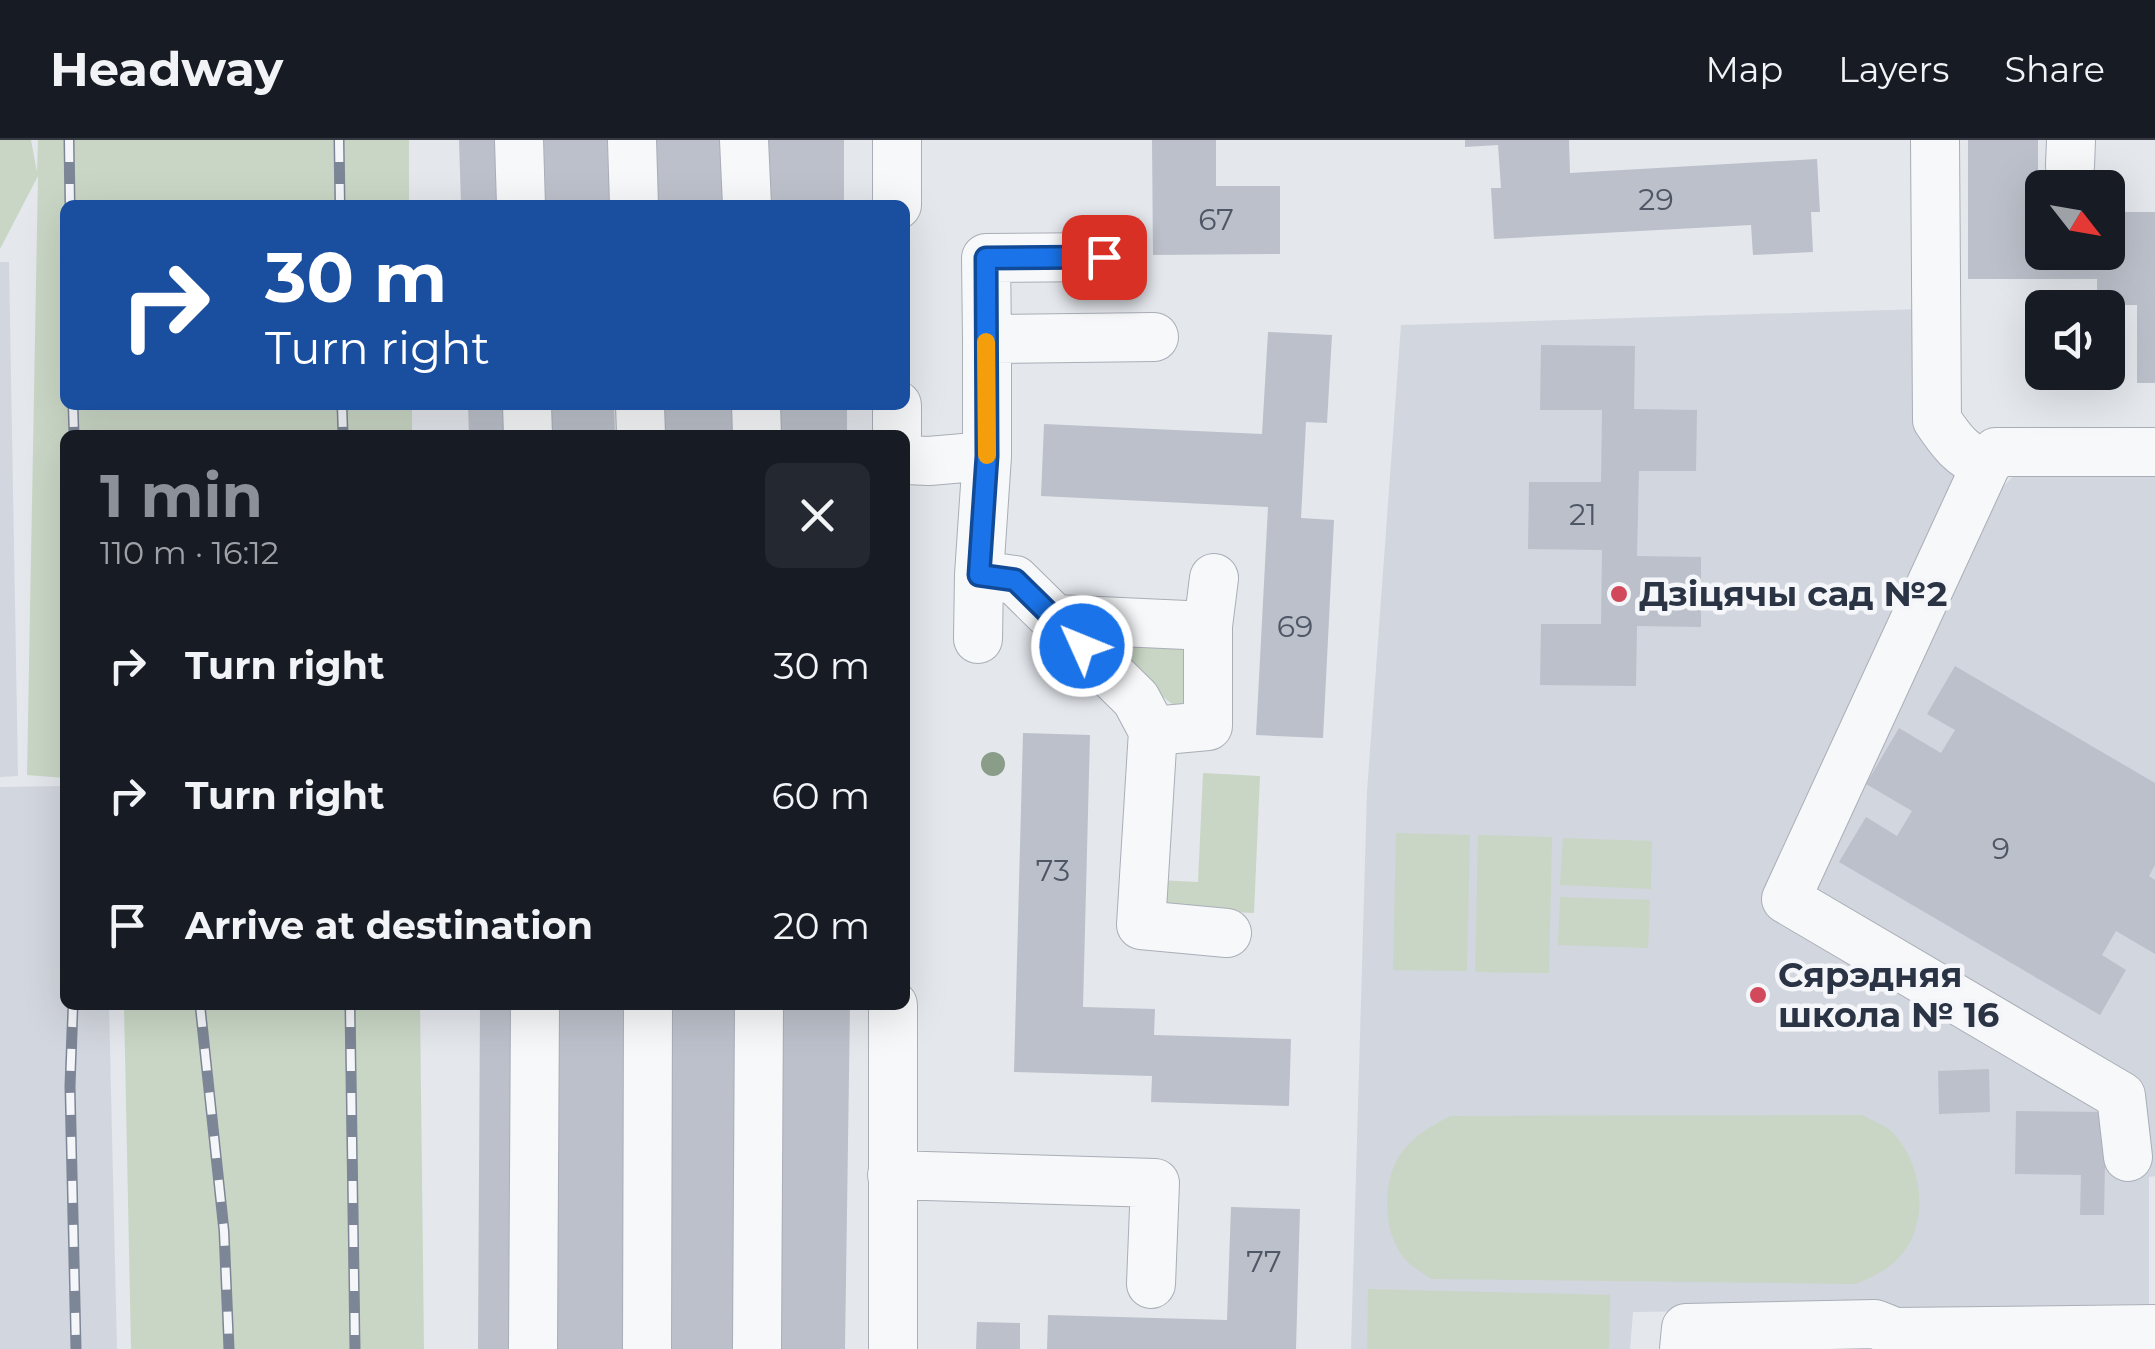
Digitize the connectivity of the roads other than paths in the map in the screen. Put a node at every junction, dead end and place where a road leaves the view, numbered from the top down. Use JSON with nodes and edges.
{"nodes":[{"id":1,"x":519,"y":140,"type":"edge"},
{"id":2,"x":632,"y":140,"type":"edge"},
{"id":3,"x":744,"y":140,"type":"edge"},
{"id":4,"x":897,"y":140,"type":"edge"},
{"id":5,"x":1935,"y":140,"type":"edge"},
{"id":6,"x":521,"y":200,"type":"edge"},
{"id":7,"x":634,"y":200,"type":"edge"},
{"id":8,"x":747,"y":200,"type":"edge"},
{"id":9,"x":897,"y":200,"type":"edge"},
{"id":10,"x":1104,"y":257,"type":"dead end"},
{"id":11,"x":1154,"y":337,"type":"dead end"},
{"id":12,"x":986,"y":339,"type":"junction"},
{"id":13,"x":2155,"y":452,"type":"edge"},
{"id":14,"x":987,"y":456,"type":"junction"},
{"id":15,"x":910,"y":460,"type":"edge"},
{"id":16,"x":1986,"y":465,"type":"junction"},
{"id":17,"x":979,"y":575,"type":"junction"},
{"id":18,"x":1214,"y":578,"type":"dead end"},
{"id":19,"x":1055,"y":619,"type":"junction"},
{"id":20,"x":1208,"y":626,"type":"junction"},
{"id":21,"x":978,"y":639,"type":"dead end"},
{"id":22,"x":1152,"y":732,"type":"junction"},
{"id":23,"x":1227,"y":933,"type":"dead end"},
{"id":24,"x":535,"y":1010,"type":"edge"},
{"id":25,"x":648,"y":1010,"type":"edge"},
{"id":26,"x":759,"y":1010,"type":"edge"},
{"id":27,"x":893,"y":1010,"type":"edge"},
{"id":28,"x":2128,"y":1157,"type":"dead end"},
{"id":29,"x":892,"y":1175,"type":"junction"},
{"id":30,"x":1151,"y":1284,"type":"dead end"},
{"id":31,"x":2155,"y":1330,"type":"edge"},
{"id":32,"x":1896,"y":1341,"type":"edge"},
{"id":33,"x":532,"y":1349,"type":"edge"},
{"id":34,"x":648,"y":1349,"type":"edge"},
{"id":35,"x":757,"y":1349,"type":"edge"},
{"id":36,"x":892,"y":1349,"type":"edge"},
{"id":37,"x":1684,"y":1349,"type":"edge"}],
"edges":[{"from":1,"to":6,"type":"street"},
{"from":2,"to":7,"type":"street"},
{"from":3,"to":8,"type":"street"},
{"from":4,"to":9,"type":"street"},
{"from":5,"to":16,"type":"street"},
{"from":10,"to":12,"type":"street"},
{"from":11,"to":12,"type":"street"},
{"from":12,"to":14,"type":"street"},
{"from":13,"to":16,"type":"street"},
{"from":14,"to":15,"type":"street"},
{"from":14,"to":17,"type":"street"},
{"from":16,"to":28,"type":"street"},
{"from":17,"to":19,"type":"street"},
{"from":17,"to":21,"type":"street"},
{"from":18,"to":20,"type":"street"},
{"from":19,"to":20,"type":"street"},
{"from":19,"to":22,"type":"street"},
{"from":20,"to":22,"type":"street"},
{"from":22,"to":23,"type":"street"},
{"from":24,"to":33,"type":"street"},
{"from":25,"to":34,"type":"street"},
{"from":26,"to":35,"type":"street"},
{"from":27,"to":29,"type":"street"},
{"from":29,"to":30,"type":"street"},
{"from":29,"to":36,"type":"street"},
{"from":31,"to":32,"type":"street"},
{"from":32,"to":37,"type":"street"}]}
